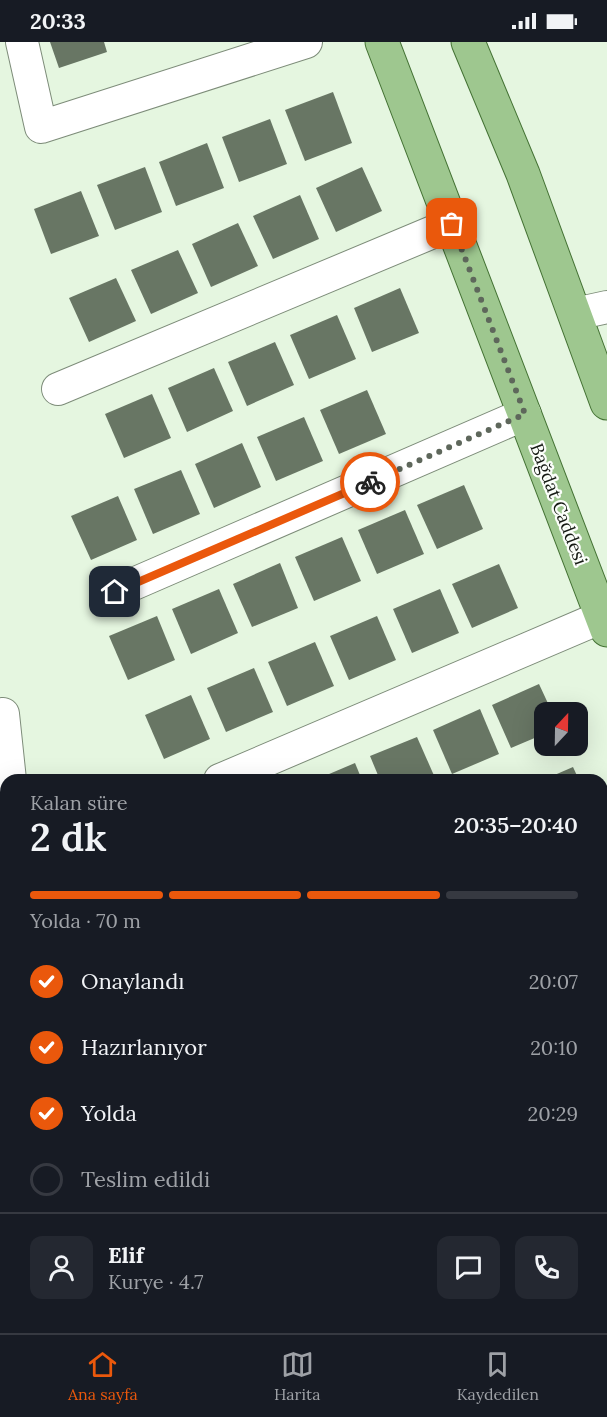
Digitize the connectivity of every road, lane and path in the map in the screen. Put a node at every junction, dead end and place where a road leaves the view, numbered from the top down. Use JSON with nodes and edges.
{"nodes":[{"id":1,"x":22,"y":42,"type":"edge"},
{"id":2,"x":306,"y":42,"type":"edge"},
{"id":3,"x":382,"y":42,"type":"edge"},
{"id":4,"x":468,"y":42,"type":"edge"},
{"id":5,"x":452,"y":224,"type":"junction"},
{"id":6,"x":607,"y":308,"type":"edge"},
{"id":7,"x":574,"y":314,"type":"junction"},
{"id":8,"x":58,"y":389,"type":"dead end"},
{"id":9,"x":607,"y":403,"type":"edge"},
{"id":10,"x":525,"y":414,"type":"junction"},
{"id":11,"x":115,"y":592,"type":"dead end"},
{"id":12,"x":605,"y":623,"type":"edge"},
{"id":13,"x":3,"y":714,"type":"dead end"},
{"id":14,"x":9,"y":774,"type":"edge"},
{"id":15,"x":235,"y":774,"type":"edge"}],
"edges":[{"from":1,"to":2,"type":"street"},
{"from":3,"to":5,"type":"main road","name":"Bağdat Caddesi"},
{"from":4,"to":7,"type":"main road"},
{"from":5,"to":8,"type":"street"},
{"from":5,"to":10,"type":"main road","name":"Bağdat Caddesi"},
{"from":6,"to":7,"type":"street"},
{"from":7,"to":9,"type":"main road"},
{"from":10,"to":11,"type":"street"},
{"from":10,"to":12,"type":"main road","name":"Bağdat Caddesi"},
{"from":12,"to":15,"type":"street"},
{"from":13,"to":14,"type":"street"}]}
